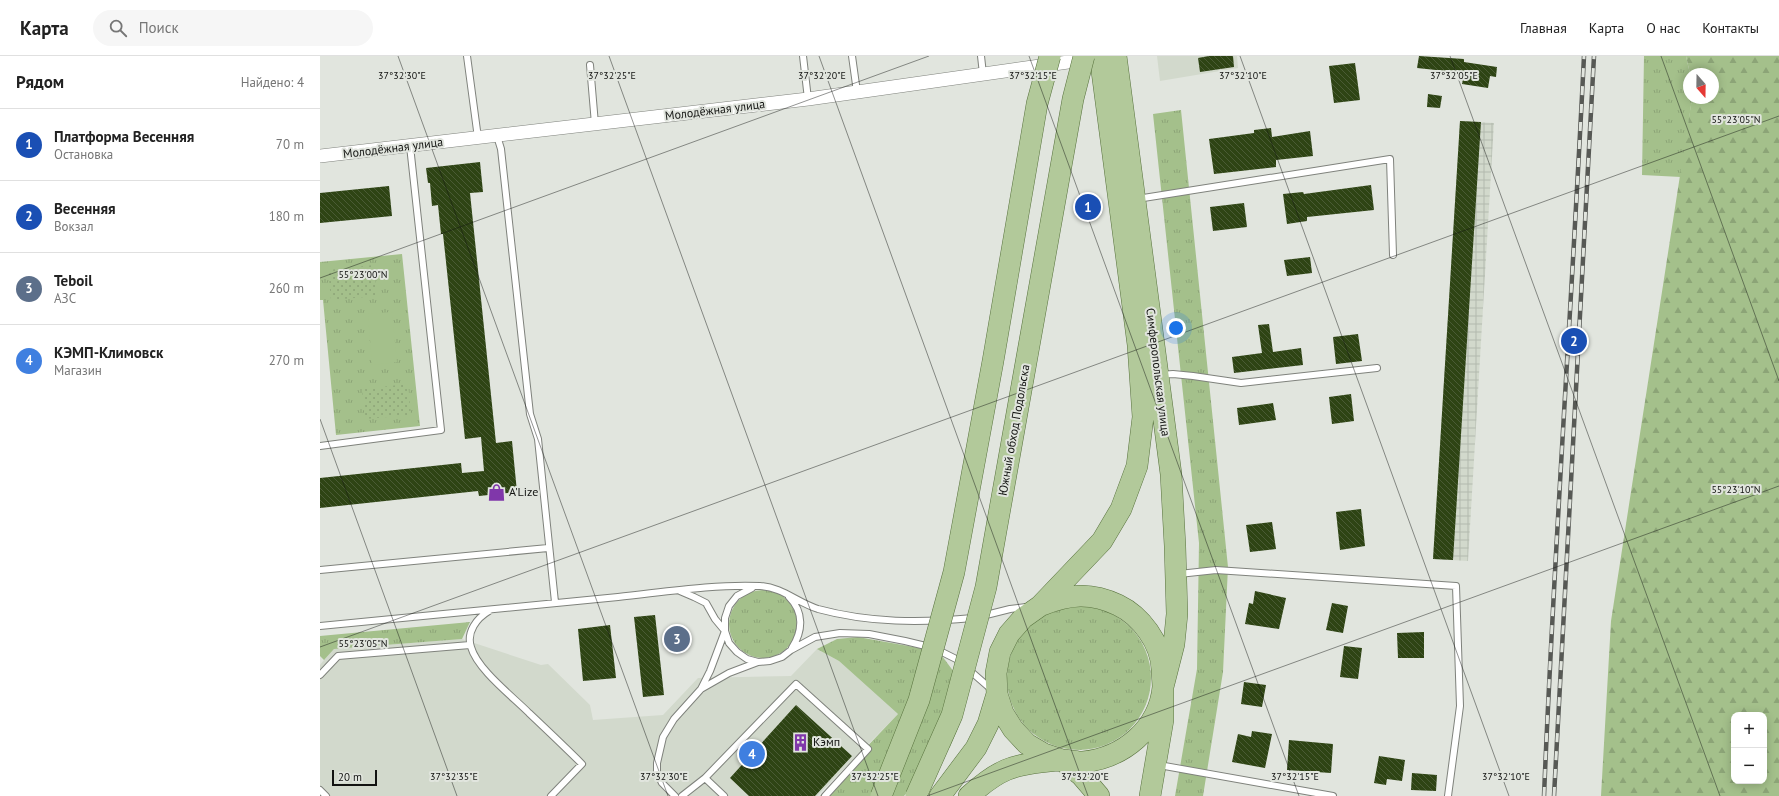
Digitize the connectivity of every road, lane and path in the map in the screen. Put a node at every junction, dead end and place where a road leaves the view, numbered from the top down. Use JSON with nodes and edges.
{"nodes":[{"id":1,"x":467,"y":56,"type":"edge"},
{"id":2,"x":803,"y":56,"type":"edge"},
{"id":3,"x":852,"y":56,"type":"edge"},
{"id":4,"x":981,"y":56,"type":"edge"},
{"id":5,"x":1050,"y":56,"type":"edge"},
{"id":6,"x":1102,"y":56,"type":"edge"},
{"id":7,"x":590,"y":65,"type":"dead end"},
{"id":8,"x":983,"y":74,"type":"junction"},
{"id":9,"x":857,"y":92,"type":"junction"},
{"id":10,"x":808,"y":100,"type":"junction"},
{"id":11,"x":595,"y":124,"type":"junction"},
{"id":12,"x":497,"y":136,"type":"junction"},
{"id":13,"x":478,"y":138,"type":"junction"},
{"id":14,"x":410,"y":146,"type":"junction"},
{"id":15,"x":320,"y":156,"type":"edge"},
{"id":16,"x":1136,"y":200,"type":"junction"},
{"id":17,"x":1393,"y":255,"type":"dead end"},
{"id":18,"x":1377,"y":368,"type":"dead end"},
{"id":19,"x":1159,"y":375,"type":"junction"},
{"id":20,"x":320,"y":446,"type":"edge"},
{"id":21,"x":548,"y":548,"type":"junction"},
{"id":22,"x":320,"y":570,"type":"edge"},
{"id":23,"x":1175,"y":574,"type":"junction"},
{"id":24,"x":761,"y":586,"type":"junction"},
{"id":25,"x":676,"y":590,"type":"junction"},
{"id":26,"x":786,"y":593,"type":"junction"},
{"id":27,"x":555,"y":602,"type":"junction"},
{"id":28,"x":1040,"y":606,"type":"junction"},
{"id":29,"x":493,"y":609,"type":"junction"},
{"id":30,"x":320,"y":626,"type":"edge"},
{"id":31,"x":725,"y":631,"type":"junction"},
{"id":32,"x":470,"y":645,"type":"junction"},
{"id":33,"x":791,"y":650,"type":"junction"},
{"id":34,"x":758,"y":662,"type":"junction"},
{"id":35,"x":320,"y":675,"type":"edge"},
{"id":36,"x":701,"y":688,"type":"junction"},
{"id":37,"x":1163,"y":688,"type":"junction"},
{"id":38,"x":997,"y":694,"type":"junction"},
{"id":39,"x":1062,"y":760,"type":"junction"},
{"id":40,"x":1155,"y":765,"type":"junction"},
{"id":41,"x":704,"y":778,"type":"junction"},
{"id":42,"x":320,"y":790,"type":"edge"},
{"id":43,"x":326,"y":796,"type":"edge"},
{"id":44,"x":551,"y":796,"type":"edge"},
{"id":45,"x":675,"y":796,"type":"edge"},
{"id":46,"x":682,"y":796,"type":"edge"},
{"id":47,"x":724,"y":796,"type":"edge"},
{"id":48,"x":825,"y":796,"type":"edge"},
{"id":49,"x":881,"y":796,"type":"edge"},
{"id":50,"x":916,"y":796,"type":"edge"},
{"id":51,"x":940,"y":796,"type":"edge"},
{"id":52,"x":969,"y":796,"type":"edge"},
{"id":53,"x":1099,"y":796,"type":"edge"},
{"id":54,"x":1150,"y":796,"type":"edge"},
{"id":55,"x":1334,"y":796,"type":"edge"},
{"id":56,"x":1448,"y":796,"type":"edge"}],
"edges":[{"from":1,"to":13,"type":"lane"},
{"from":2,"to":10,"type":"lane"},
{"from":3,"to":9,"type":"lane"},
{"from":4,"to":8,"type":"lane"},
{"from":5,"to":49,"type":"main road","bridge":true},
{"from":6,"to":8,"type":"street","name":"Молодёжная улица"},
{"from":6,"to":16,"type":"main road","name":"Симферопольская улица"},
{"from":6,"to":28,"type":"main road","name":"Симферопольская улица"},
{"from":6,"to":50,"type":"main road","name":"Южный обход Подольска","bridge":true},
{"from":7,"to":11,"type":"lane"},
{"from":8,"to":9,"type":"street","name":"Молодёжная улица"},
{"from":9,"to":10,"type":"street","name":"Молодёжная улица"},
{"from":10,"to":11,"type":"street","name":"Молодёжная улица"},
{"from":11,"to":12,"type":"street","name":"Молодёжная улица"},
{"from":12,"to":13,"type":"street","name":"Молодёжная улица"},
{"from":12,"to":21,"type":"lane"},
{"from":13,"to":14,"type":"street","name":"Молодёжная улица"},
{"from":14,"to":15,"type":"street","name":"Молодёжная улица"},
{"from":14,"to":20,"type":"lane"},
{"from":16,"to":17,"type":"lane"},
{"from":16,"to":19,"type":"main road","name":"Симферопольская улица"},
{"from":18,"to":19,"type":"lane"},
{"from":19,"to":23,"type":"main road","name":"Симферопольская улица"},
{"from":21,"to":22,"type":"lane"},
{"from":21,"to":27,"type":"lane"},
{"from":23,"to":37,"type":"main road","name":"Симферопольская улица"},
{"from":23,"to":56,"type":"lane"},
{"from":24,"to":25,"type":"lane"},
{"from":24,"to":26,"type":"lane"},
{"from":24,"to":31,"type":"lane"},
{"from":25,"to":27,"type":"lane"},
{"from":25,"to":31,"type":"lane"},
{"from":26,"to":28,"type":"lane"},
{"from":26,"to":33,"type":"lane"},
{"from":27,"to":29,"type":"lane"},
{"from":28,"to":37,"type":"main road"},
{"from":28,"to":38,"type":"main road"},
{"from":29,"to":30,"type":"lane"},
{"from":29,"to":32,"type":"lane"},
{"from":31,"to":34,"type":"lane"},
{"from":31,"to":36,"type":"lane"},
{"from":32,"to":35,"type":"lane"},
{"from":32,"to":44,"type":"lane"},
{"from":33,"to":34,"type":"lane"},
{"from":33,"to":38,"type":"lane"},
{"from":34,"to":36,"type":"lane"},
{"from":36,"to":45,"type":"lane"},
{"from":37,"to":39,"type":"main road"},
{"from":37,"to":40,"type":"main road"},
{"from":38,"to":39,"type":"main road"},
{"from":38,"to":51,"type":"main road"},
{"from":39,"to":52,"type":"main road"},
{"from":39,"to":53,"type":"main road"},
{"from":40,"to":54,"type":"main road"},
{"from":40,"to":55,"type":"lane"},
{"from":41,"to":46,"type":"lane"},
{"from":41,"to":47,"type":"lane"},
{"from":41,"to":48,"type":"lane"},
{"from":42,"to":43,"type":"lane"}]}
